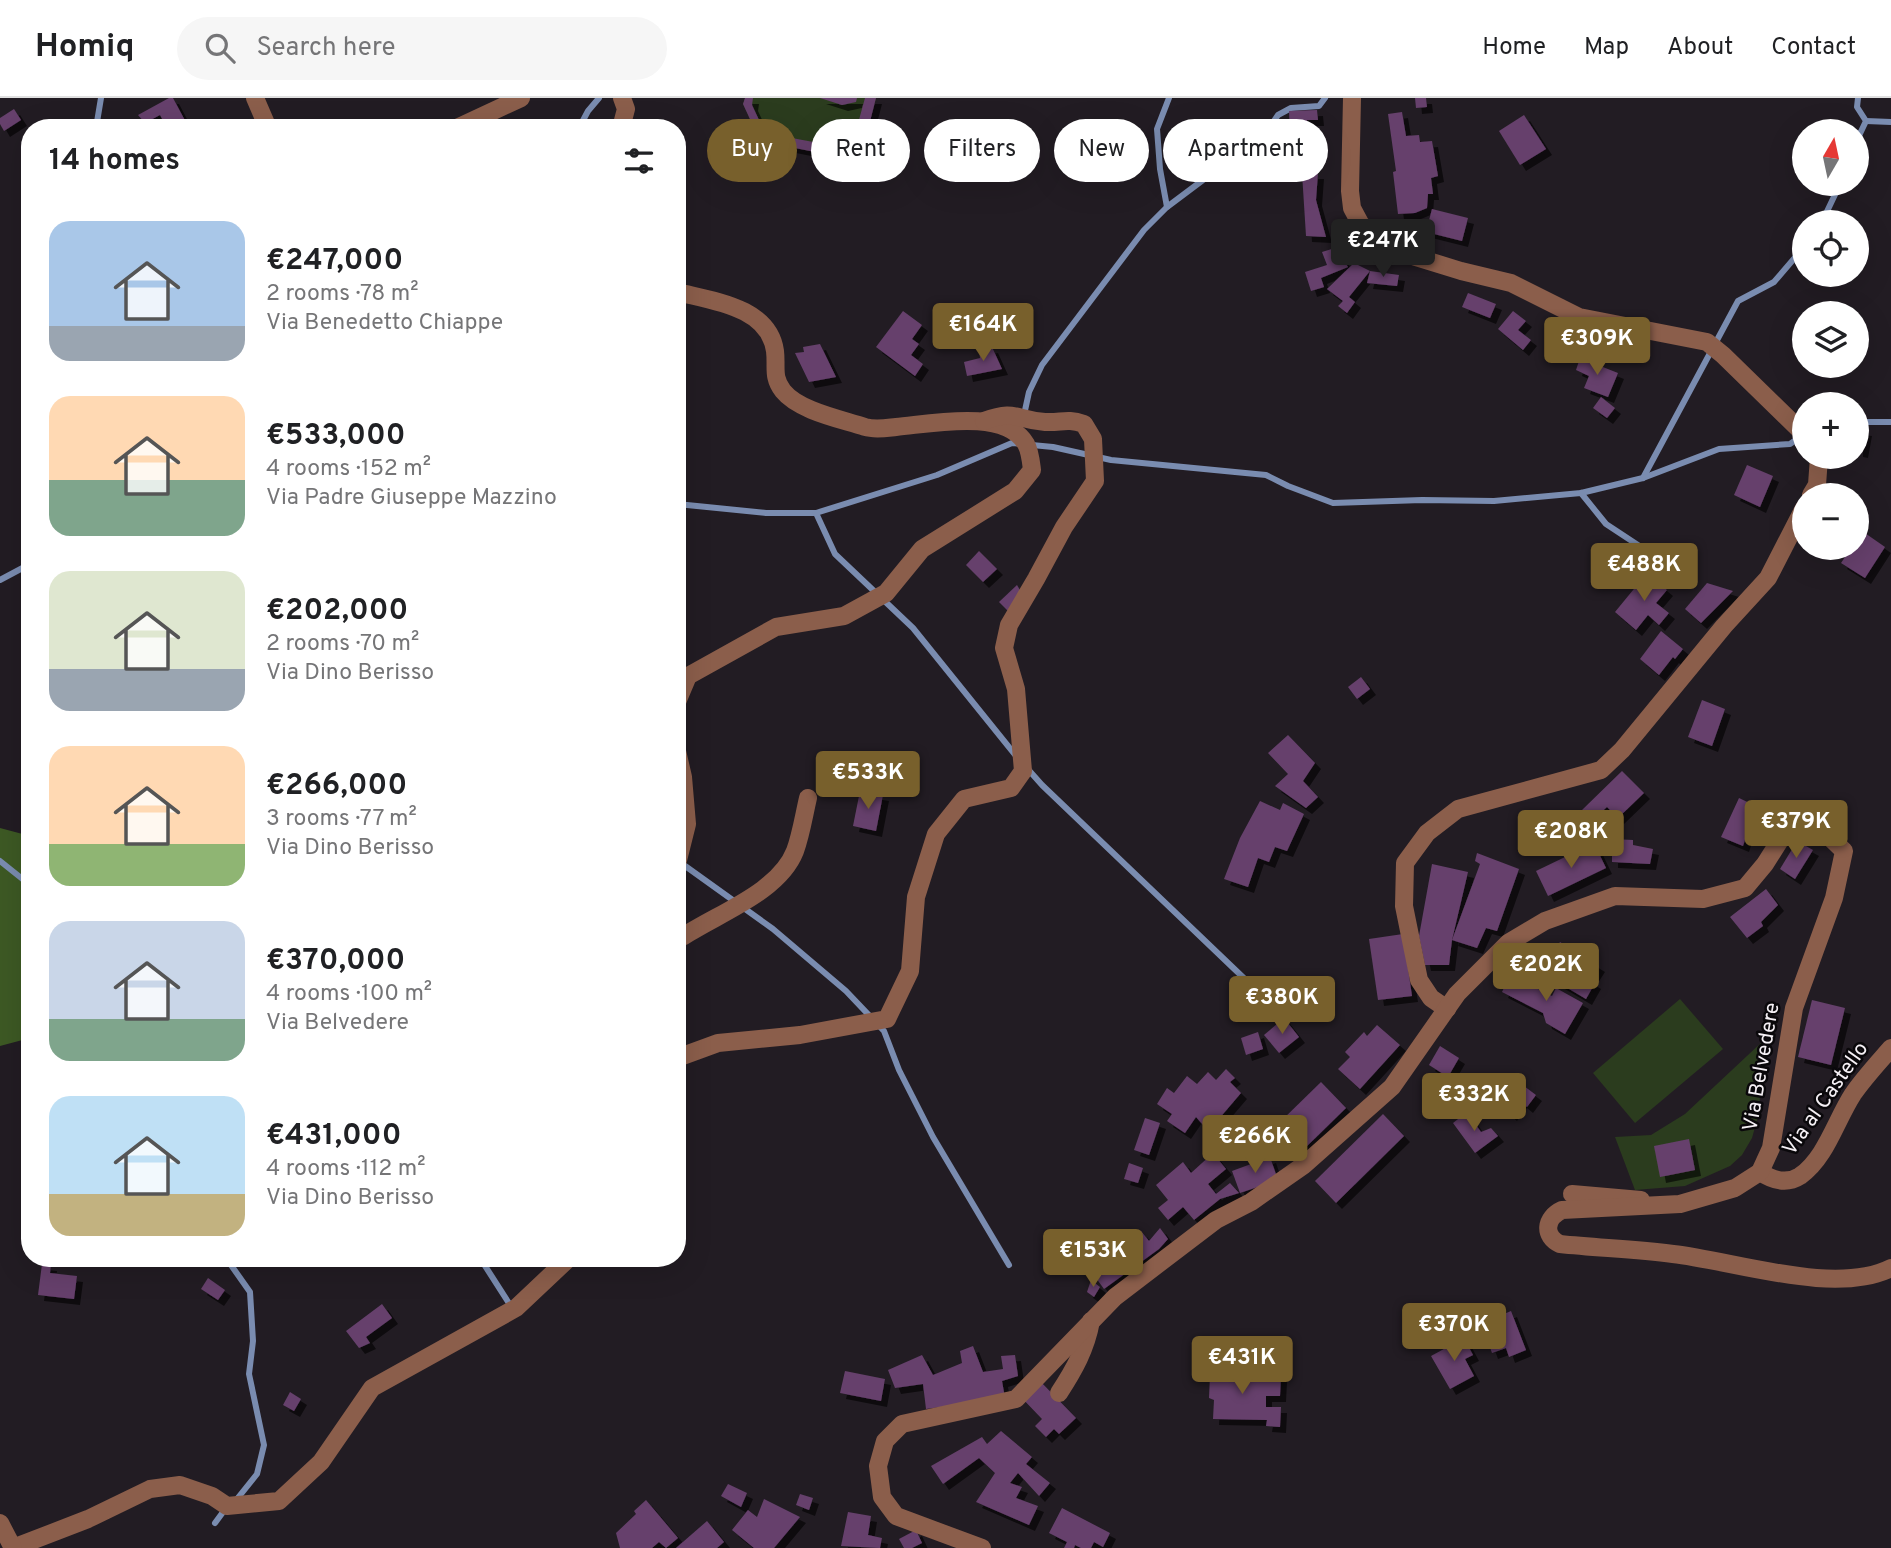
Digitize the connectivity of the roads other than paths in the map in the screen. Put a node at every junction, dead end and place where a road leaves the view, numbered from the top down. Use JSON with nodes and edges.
{"nodes":[{"id":1,"x":255,"y":98,"type":"edge"},
{"id":2,"x":521,"y":98,"type":"edge"},
{"id":3,"x":622,"y":98,"type":"edge"},
{"id":4,"x":1352,"y":98,"type":"edge"},
{"id":5,"x":264,"y":119,"type":"edge"},
{"id":6,"x":476,"y":119,"type":"edge"},
{"id":7,"x":623,"y":119,"type":"edge"},
{"id":8,"x":686,"y":294,"type":"edge"},
{"id":9,"x":984,"y":421,"type":"junction"},
{"id":10,"x":1792,"y":422,"type":"edge"},
{"id":11,"x":1792,"y":531,"type":"edge"},
{"id":12,"x":686,"y":681,"type":"edge"},
{"id":13,"x":808,"y":798,"type":"dead end"},
{"id":14,"x":686,"y":935,"type":"edge"},
{"id":15,"x":1447,"y":1009,"type":"junction"},
{"id":16,"x":1891,"y":1048,"type":"edge"},
{"id":17,"x":686,"y":1055,"type":"edge"},
{"id":18,"x":1760,"y":1172,"type":"junction"},
{"id":19,"x":1572,"y":1194,"type":"dead end"},
{"id":20,"x":1679,"y":1203,"type":"junction"},
{"id":21,"x":559,"y":1267,"type":"edge"},
{"id":22,"x":1891,"y":1268,"type":"edge"},
{"id":23,"x":1091,"y":1321,"type":"junction"},
{"id":24,"x":1059,"y":1393,"type":"dead end"},
{"id":25,"x":0,"y":1523,"type":"edge"},
{"id":26,"x":13,"y":1548,"type":"edge"},
{"id":27,"x":982,"y":1548,"type":"edge"}],
"edges":[{"from":1,"to":5,"type":"street"},
{"from":2,"to":6,"type":"street"},
{"from":3,"to":7,"type":"street"},
{"from":4,"to":10,"type":"street"},
{"from":8,"to":9,"type":"street"},
{"from":9,"to":12,"type":"street"},
{"from":9,"to":17,"type":"street"},
{"from":11,"to":15,"type":"street"},
{"from":13,"to":14,"type":"street"},
{"from":15,"to":18,"type":"street","name":"Via Belvedere"},
{"from":15,"to":23,"type":"street"},
{"from":16,"to":18,"type":"street","name":"Via al Castello"},
{"from":18,"to":20,"type":"street"},
{"from":19,"to":20,"type":"street"},
{"from":20,"to":22,"type":"street"},
{"from":21,"to":26,"type":"street"},
{"from":23,"to":24,"type":"street"},
{"from":23,"to":27,"type":"street"},
{"from":25,"to":26,"type":"street"}]}
